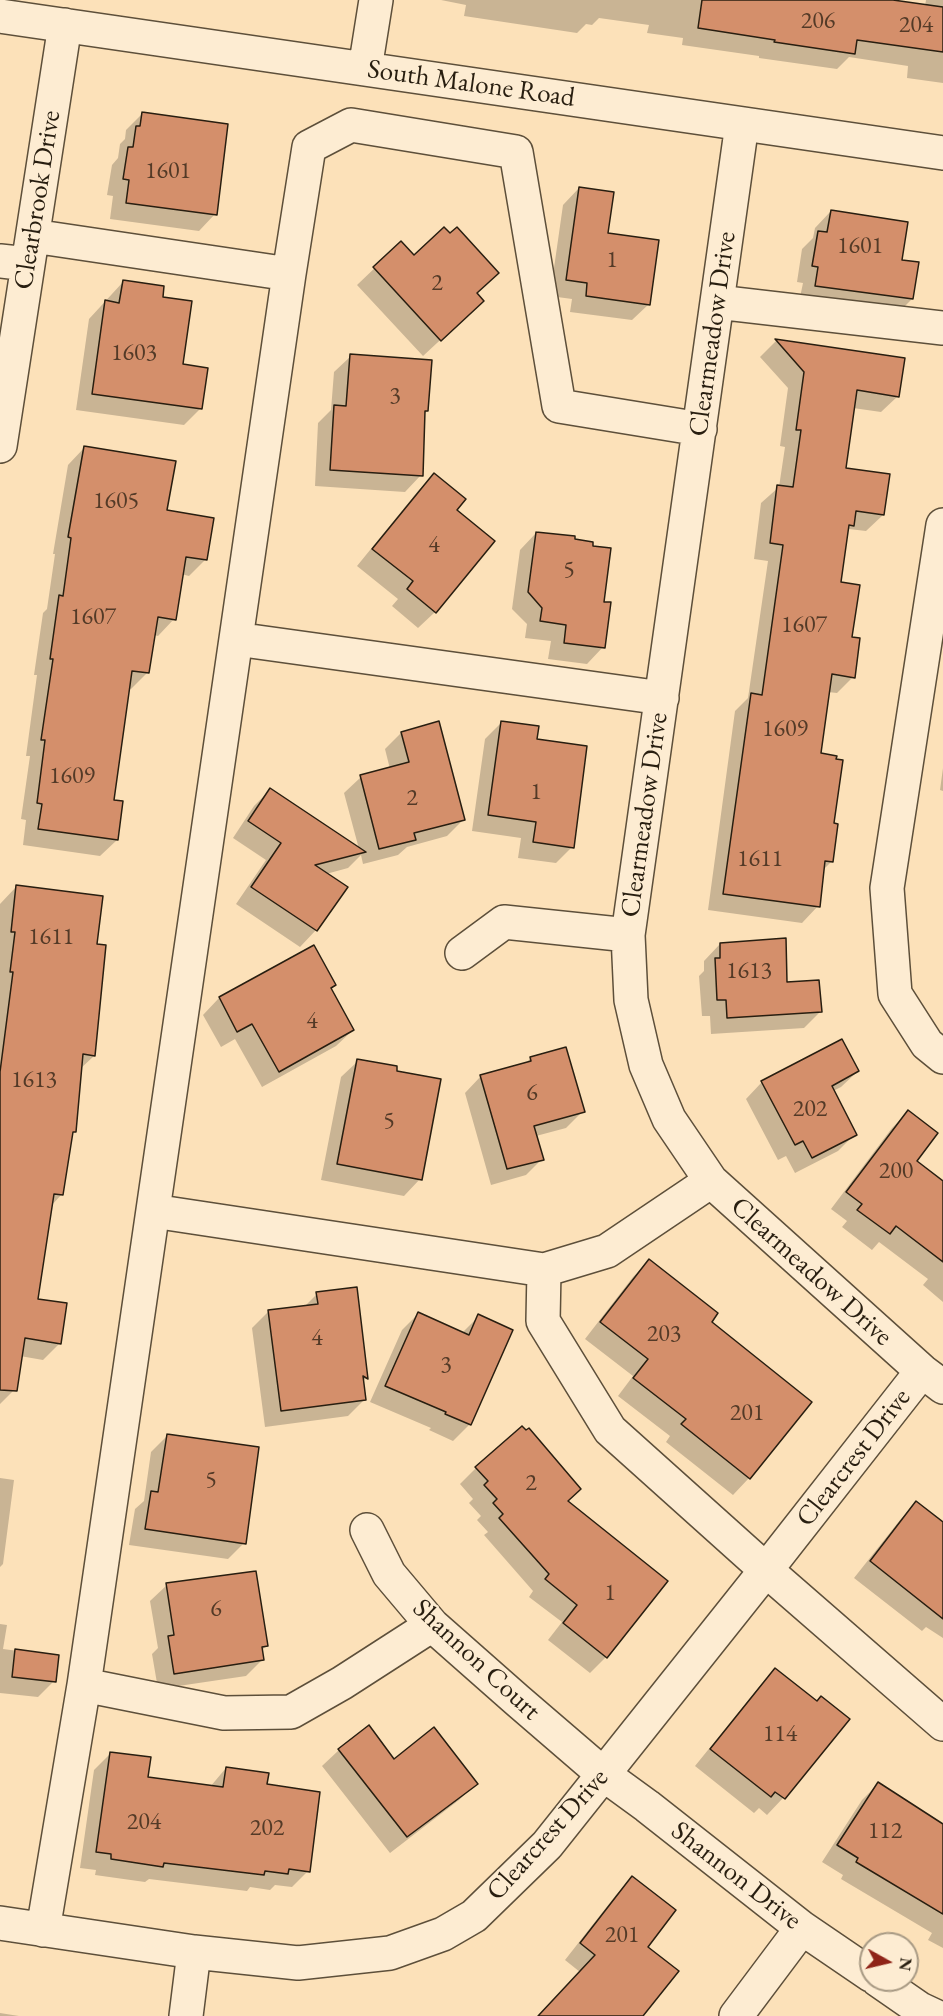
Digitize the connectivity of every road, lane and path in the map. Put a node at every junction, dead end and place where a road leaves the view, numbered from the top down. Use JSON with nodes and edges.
{"nodes":[{"id":1,"x":376,"y":0,"type":"edge"},
{"id":2,"x":0,"y":16,"type":"edge"},
{"id":3,"x":65,"y":25,"type":"junction"},
{"id":4,"x":365,"y":69,"type":"junction"},
{"id":5,"x":742,"y":124,"type":"junction"},
{"id":6,"x":943,"y":153,"type":"edge"},
{"id":7,"x":20,"y":254,"type":"edge"},
{"id":8,"x":289,"y":274,"type":"junction"},
{"id":9,"x":717,"y":302,"type":"junction"},
{"id":10,"x":943,"y":328,"type":"edge"},
{"id":11,"x":700,"y":429,"type":"junction"},
{"id":12,"x":0,"y":446,"type":"edge"},
{"id":13,"x":943,"y":525,"type":"edge"},
{"id":14,"x":236,"y":639,"type":"junction"},
{"id":15,"x":662,"y":698,"type":"junction"},
{"id":16,"x":628,"y":935,"type":"junction"},
{"id":17,"x":462,"y":953,"type":"dead end"},
{"id":18,"x":943,"y":1057,"type":"edge"},
{"id":19,"x":711,"y":1181,"type":"junction"},
{"id":20,"x":153,"y":1211,"type":"junction"},
{"id":21,"x":544,"y":1270,"type":"junction"},
{"id":22,"x":932,"y":1379,"type":"edge"},
{"id":23,"x":367,"y":1530,"type":"dead end"},
{"id":24,"x":766,"y":1570,"type":"junction"},
{"id":25,"x":432,"y":1624,"type":"junction"},
{"id":26,"x":84,"y":1685,"type":"junction"},
{"id":27,"x":943,"y":1724,"type":"edge"},
{"id":28,"x":603,"y":1774,"type":"junction"},
{"id":29,"x":0,"y":1923,"type":"edge"},
{"id":30,"x":802,"y":1928,"type":"junction"},
{"id":31,"x":43,"y":1930,"type":"junction"},
{"id":32,"x":194,"y":1952,"type":"junction"},
{"id":33,"x":859,"y":1967,"type":"edge"},
{"id":34,"x":895,"y":1992,"type":"edge"},
{"id":35,"x":186,"y":2016,"type":"edge"},
{"id":36,"x":736,"y":2016,"type":"edge"},
{"id":37,"x":935,"y":2016,"type":"edge"}],
"edges":[{"from":1,"to":4,"type":"street"},
{"from":2,"to":3,"type":"street","name":"South Malone Road"},
{"from":3,"to":4,"type":"street","name":"South Malone Road"},
{"from":3,"to":7,"type":"street","name":"Clearbrook Drive"},
{"from":4,"to":5,"type":"street","name":"South Malone Road"},
{"from":5,"to":6,"type":"street","name":"South Malone Road"},
{"from":5,"to":9,"type":"street","name":"Clearmeadow Drive"},
{"from":7,"to":8,"type":"street"},
{"from":7,"to":12,"type":"street","name":"Clearbrook Drive"},
{"from":8,"to":11,"type":"street"},
{"from":8,"to":14,"type":"street"},
{"from":9,"to":10,"type":"street"},
{"from":9,"to":11,"type":"street","name":"Clearmeadow Drive"},
{"from":11,"to":15,"type":"street","name":"Clearmeadow Drive"},
{"from":13,"to":18,"type":"street"},
{"from":14,"to":15,"type":"street"},
{"from":14,"to":20,"type":"street"},
{"from":15,"to":16,"type":"street","name":"Clearmeadow Drive"},
{"from":16,"to":17,"type":"street"},
{"from":16,"to":19,"type":"street","name":"Clearmeadow Drive"},
{"from":19,"to":21,"type":"street"},
{"from":19,"to":22,"type":"street","name":"Clearmeadow Drive"},
{"from":20,"to":21,"type":"street"},
{"from":20,"to":26,"type":"street"},
{"from":21,"to":24,"type":"street"},
{"from":22,"to":24,"type":"street","name":"Clearcrest Drive"},
{"from":23,"to":25,"type":"street","name":"Shannon Court"},
{"from":24,"to":27,"type":"street"},
{"from":24,"to":28,"type":"street","name":"Clearcrest Drive"},
{"from":25,"to":26,"type":"street"},
{"from":25,"to":28,"type":"street","name":"Shannon Court"},
{"from":26,"to":31,"type":"street"},
{"from":28,"to":30,"type":"street","name":"Shannon Drive"},
{"from":28,"to":32,"type":"street","name":"Clearcrest Drive"},
{"from":29,"to":31,"type":"street","name":"Clearcrest Drive"},
{"from":30,"to":33,"type":"street","name":"Shannon Drive"},
{"from":30,"to":36,"type":"street"},
{"from":31,"to":32,"type":"street","name":"Clearcrest Drive"},
{"from":32,"to":35,"type":"street"},
{"from":34,"to":37,"type":"street"}]}
